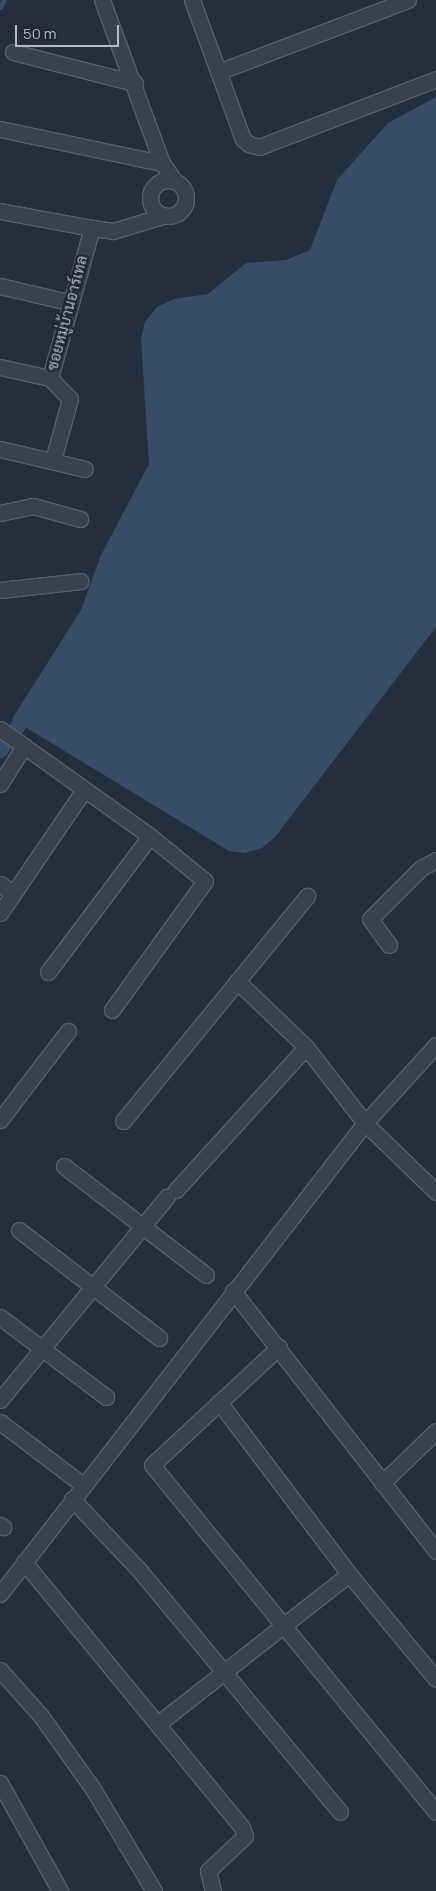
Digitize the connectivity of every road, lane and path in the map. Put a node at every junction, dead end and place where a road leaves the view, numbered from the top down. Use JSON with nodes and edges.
{"nodes":[{"id":1,"x":102,"y":0,"type":"edge"},
{"id":2,"x":192,"y":0,"type":"edge"},
{"id":3,"x":408,"y":0,"type":"edge"},
{"id":4,"x":13,"y":52,"type":"dead end"},
{"id":5,"x":218,"y":72,"type":"junction"},
{"id":6,"x":436,"y":79,"type":"edge"},
{"id":7,"x":136,"y":83,"type":"junction"},
{"id":8,"x":0,"y":129,"type":"edge"},
{"id":9,"x":162,"y":163,"type":"junction"},
{"id":10,"x":174,"y":180,"type":"junction"},
{"id":11,"x":0,"y":211,"type":"edge"},
{"id":12,"x":162,"y":216,"type":"junction"},
{"id":13,"x":92,"y":228,"type":"junction"},
{"id":14,"x":0,"y":286,"type":"edge"},
{"id":15,"x":68,"y":302,"type":"junction"},
{"id":16,"x":0,"y":367,"type":"edge"},
{"id":17,"x":50,"y":378,"type":"junction"},
{"id":18,"x":0,"y":448,"type":"edge"},
{"id":19,"x":52,"y":460,"type":"junction"},
{"id":20,"x":85,"y":469,"type":"dead end"},
{"id":21,"x":0,"y":513,"type":"edge"},
{"id":22,"x":80,"y":519,"type":"dead end"},
{"id":23,"x":81,"y":581,"type":"dead end"},
{"id":24,"x":0,"y":590,"type":"edge"},
{"id":25,"x":0,"y":729,"type":"edge"},
{"id":26,"x":24,"y":746,"type":"junction"},
{"id":27,"x":0,"y":784,"type":"edge"},
{"id":28,"x":84,"y":790,"type":"junction"},
{"id":29,"x":150,"y":836,"type":"junction"},
{"id":30,"x":436,"y":860,"type":"edge"},
{"id":31,"x":0,"y":884,"type":"edge"},
{"id":32,"x":13,"y":894,"type":"junction"},
{"id":33,"x":307,"y":896,"type":"dead end"},
{"id":34,"x":0,"y":913,"type":"edge"},
{"id":35,"x":389,"y":944,"type":"dead end"},
{"id":36,"x":48,"y":972,"type":"dead end"},
{"id":37,"x":237,"y":981,"type":"junction"},
{"id":38,"x":112,"y":1010,"type":"dead end"},
{"id":39,"x":68,"y":1031,"type":"dead end"},
{"id":40,"x":436,"y":1045,"type":"edge"},
{"id":41,"x":306,"y":1048,"type":"junction"},
{"id":42,"x":0,"y":1120,"type":"edge"},
{"id":43,"x":123,"y":1121,"type":"dead end"},
{"id":44,"x":365,"y":1123,"type":"junction"},
{"id":45,"x":64,"y":1166,"type":"dead end"},
{"id":46,"x":436,"y":1192,"type":"edge"},
{"id":47,"x":140,"y":1227,"type":"junction"},
{"id":48,"x":19,"y":1230,"type":"dead end"},
{"id":49,"x":206,"y":1275,"type":"dead end"},
{"id":50,"x":91,"y":1286,"type":"junction"},
{"id":51,"x":233,"y":1291,"type":"junction"},
{"id":52,"x":0,"y":1317,"type":"edge"},
{"id":53,"x":159,"y":1338,"type":"dead end"},
{"id":54,"x":279,"y":1347,"type":"junction"},
{"id":55,"x":41,"y":1350,"type":"junction"},
{"id":56,"x":106,"y":1397,"type":"dead end"},
{"id":57,"x":0,"y":1400,"type":"edge"},
{"id":58,"x":219,"y":1402,"type":"junction"},
{"id":59,"x":0,"y":1422,"type":"edge"},
{"id":60,"x":436,"y":1431,"type":"edge"},
{"id":61,"x":382,"y":1483,"type":"junction"},
{"id":62,"x":83,"y":1485,"type":"junction"},
{"id":63,"x":72,"y":1499,"type":"junction"},
{"id":64,"x":436,"y":1551,"type":"edge"},
{"id":65,"x":24,"y":1562,"type":"junction"},
{"id":66,"x":349,"y":1574,"type":"junction"},
{"id":67,"x":0,"y":1594,"type":"edge"},
{"id":68,"x":284,"y":1624,"type":"junction"},
{"id":69,"x":0,"y":1670,"type":"edge"},
{"id":70,"x":225,"y":1671,"type":"junction"},
{"id":71,"x":436,"y":1679,"type":"edge"},
{"id":72,"x":159,"y":1723,"type":"junction"},
{"id":73,"x":0,"y":1783,"type":"edge"},
{"id":74,"x":340,"y":1812,"type":"dead end"},
{"id":75,"x":436,"y":1812,"type":"edge"},
{"id":76,"x":60,"y":1891,"type":"edge"},
{"id":77,"x":154,"y":1891,"type":"edge"},
{"id":78,"x":213,"y":1891,"type":"edge"}],
"edges":[{"from":1,"to":7,"type":"street"},
{"from":2,"to":5,"type":"street"},
{"from":3,"to":5,"type":"street"},
{"from":4,"to":7,"type":"street"},
{"from":5,"to":6,"type":"street"},
{"from":7,"to":9,"type":"street"},
{"from":8,"to":9,"type":"street"},
{"from":9,"to":10,"type":"street"},
{"from":10,"to":12,"type":"street"},
{"from":10,"to":12,"type":"street"},
{"from":11,"to":13,"type":"street"},
{"from":12,"to":13,"type":"street"},
{"from":13,"to":15,"type":"street","name":"ซอยหมู่บ้านอาร์เทล"},
{"from":14,"to":15,"type":"street"},
{"from":15,"to":17,"type":"street","name":"ซอยหมู่บ้านอาร์เทล"},
{"from":16,"to":17,"type":"street"},
{"from":17,"to":19,"type":"street","name":"ซอยหมู่บ้านอาร์เทล"},
{"from":18,"to":19,"type":"street"},
{"from":19,"to":20,"type":"street"},
{"from":21,"to":22,"type":"street"},
{"from":23,"to":24,"type":"street"},
{"from":25,"to":26,"type":"street"},
{"from":26,"to":27,"type":"street"},
{"from":26,"to":28,"type":"street"},
{"from":28,"to":29,"type":"street"},
{"from":28,"to":32,"type":"street"},
{"from":29,"to":36,"type":"street"},
{"from":29,"to":38,"type":"street"},
{"from":30,"to":35,"type":"street"},
{"from":31,"to":32,"type":"street"},
{"from":32,"to":34,"type":"street"},
{"from":33,"to":37,"type":"street"},
{"from":37,"to":41,"type":"street"},
{"from":37,"to":43,"type":"street"},
{"from":39,"to":42,"type":"street"},
{"from":40,"to":44,"type":"street"},
{"from":41,"to":44,"type":"street"},
{"from":41,"to":47,"type":"street"},
{"from":44,"to":46,"type":"street"},
{"from":44,"to":51,"type":"street"},
{"from":45,"to":47,"type":"street"},
{"from":47,"to":49,"type":"street"},
{"from":47,"to":50,"type":"street"},
{"from":48,"to":50,"type":"street"},
{"from":50,"to":53,"type":"street"},
{"from":50,"to":55,"type":"street"},
{"from":51,"to":54,"type":"street"},
{"from":51,"to":62,"type":"street"},
{"from":52,"to":55,"type":"street"},
{"from":54,"to":58,"type":"street"},
{"from":54,"to":61,"type":"street"},
{"from":55,"to":56,"type":"street"},
{"from":55,"to":57,"type":"street"},
{"from":58,"to":66,"type":"street"},
{"from":58,"to":68,"type":"street"},
{"from":59,"to":62,"type":"street"},
{"from":60,"to":61,"type":"street"},
{"from":61,"to":64,"type":"street"},
{"from":62,"to":63,"type":"street"},
{"from":63,"to":65,"type":"street"},
{"from":63,"to":70,"type":"street"},
{"from":65,"to":67,"type":"street"},
{"from":65,"to":72,"type":"street"},
{"from":66,"to":68,"type":"street"},
{"from":66,"to":71,"type":"street"},
{"from":68,"to":70,"type":"street"},
{"from":68,"to":75,"type":"street"},
{"from":69,"to":77,"type":"street"},
{"from":70,"to":72,"type":"street"},
{"from":70,"to":74,"type":"street"},
{"from":72,"to":78,"type":"street"},
{"from":73,"to":76,"type":"street"}]}
